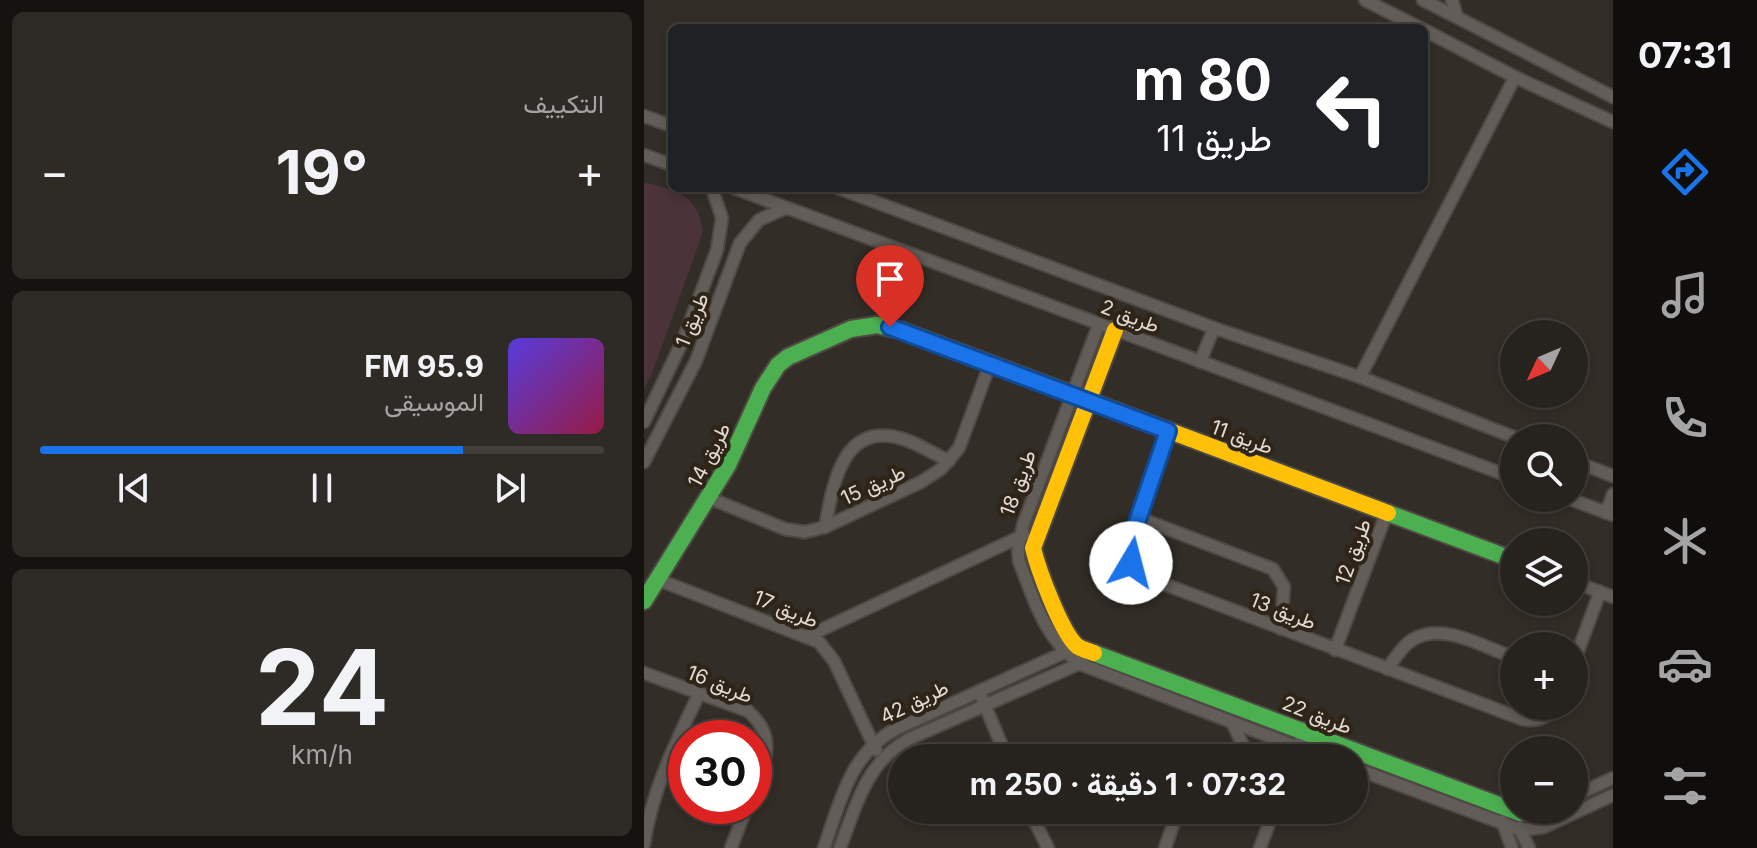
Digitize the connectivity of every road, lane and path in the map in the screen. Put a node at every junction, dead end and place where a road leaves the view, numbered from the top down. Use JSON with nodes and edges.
{"nodes":[{"id":1,"x":1365,"y":0,"type":"edge"},
{"id":2,"x":1423,"y":0,"type":"edge"},
{"id":3,"x":1452,"y":0,"type":"edge"},
{"id":4,"x":1457,"y":17,"type":"junction"},
{"id":5,"x":1412,"y":24,"type":"edge"},
{"id":6,"x":1428,"y":32,"type":"edge"},
{"id":7,"x":1515,"y":77,"type":"junction"},
{"id":8,"x":1592,"y":86,"type":"junction"},
{"id":9,"x":1613,"y":97,"type":"edge"},
{"id":10,"x":1583,"y":106,"type":"junction"},
{"id":11,"x":644,"y":116,"type":"edge"},
{"id":12,"x":1613,"y":122,"type":"edge"},
{"id":13,"x":668,"y":125,"type":"edge"},
{"id":14,"x":644,"y":155,"type":"edge"},
{"id":15,"x":668,"y":164,"type":"edge"},
{"id":16,"x":713,"y":192,"type":"edge"},
{"id":17,"x":745,"y":192,"type":"edge"},
{"id":18,"x":849,"y":192,"type":"edge"},
{"id":19,"x":787,"y":208,"type":"junction"},
{"id":20,"x":1107,"y":327,"type":"junction"},
{"id":21,"x":1214,"y":328,"type":"junction"},
{"id":22,"x":820,"y":342,"type":"joint"},
{"id":23,"x":1200,"y":362,"type":"junction"},
{"id":24,"x":990,"y":364,"type":"junction"},
{"id":25,"x":1360,"y":377,"type":"junction"},
{"id":26,"x":1080,"y":398,"type":"junction"},
{"id":27,"x":644,"y":422,"type":"edge"},
{"id":28,"x":1168,"y":431,"type":"junction"},
{"id":29,"x":1500,"y":432,"type":"edge"},
{"id":30,"x":949,"y":461,"type":"junction"},
{"id":31,"x":644,"y":462,"type":"edge"},
{"id":32,"x":1588,"y":466,"type":"edge"},
{"id":33,"x":1500,"y":473,"type":"edge"},
{"id":34,"x":1613,"y":476,"type":"edge"},
{"id":35,"x":1613,"y":494,"type":"edge"},
{"id":36,"x":709,"y":498,"type":"junction"},
{"id":37,"x":1588,"y":506,"type":"edge"},
{"id":38,"x":1387,"y":512,"type":"junction"},
{"id":39,"x":1610,"y":514,"type":"edge"},
{"id":40,"x":1139,"y":518,"type":"junction"},
{"id":41,"x":825,"y":527,"type":"junction"},
{"id":42,"x":1039,"y":528,"type":"junction"},
{"id":43,"x":1020,"y":537,"type":"junction"},
{"id":44,"x":1500,"y":555,"type":"edge"},
{"id":45,"x":659,"y":580,"type":"junction"},
{"id":46,"x":1588,"y":587,"type":"edge"},
{"id":47,"x":1600,"y":592,"type":"junction"},
{"id":48,"x":1613,"y":597,"type":"edge"},
{"id":49,"x":644,"y":601,"type":"edge"},
{"id":50,"x":1281,"y":629,"type":"junction"},
{"id":51,"x":1585,"y":632,"type":"edge"},
{"id":52,"x":808,"y":636,"type":"junction"},
{"id":53,"x":1070,"y":649,"type":"junction"},
{"id":54,"x":1335,"y":650,"type":"junction"},
{"id":55,"x":1500,"y":653,"type":"edge"},
{"id":56,"x":1096,"y":654,"type":"junction"},
{"id":57,"x":1080,"y":664,"type":"junction"},
{"id":58,"x":1387,"y":669,"type":"junction"},
{"id":59,"x":644,"y":673,"type":"edge"},
{"id":60,"x":979,"y":691,"type":"junction"},
{"id":61,"x":699,"y":694,"type":"junction"},
{"id":62,"x":985,"y":706,"type":"junction"},
{"id":63,"x":1500,"y":711,"type":"edge"},
{"id":64,"x":758,"y":720,"type":"edge"},
{"id":65,"x":1232,"y":722,"type":"junction"},
{"id":66,"x":873,"y":744,"type":"junction"},
{"id":67,"x":1001,"y":744,"type":"edge"},
{"id":68,"x":1242,"y":744,"type":"edge"},
{"id":69,"x":1292,"y":744,"type":"edge"},
{"id":70,"x":1294,"y":744,"type":"edge"},
{"id":71,"x":880,"y":760,"type":"junction"},
{"id":72,"x":1368,"y":767,"type":"edge"},
{"id":73,"x":1368,"y":775,"type":"edge"},
{"id":74,"x":1613,"y":778,"type":"edge"},
{"id":75,"x":1588,"y":790,"type":"edge"},
{"id":76,"x":1613,"y":795,"type":"edge"},
{"id":77,"x":1500,"y":806,"type":"edge"},
{"id":78,"x":740,"y":824,"type":"edge"},
{"id":79,"x":1036,"y":824,"type":"edge"},
{"id":80,"x":1173,"y":824,"type":"edge"},
{"id":81,"x":1269,"y":824,"type":"edge"},
{"id":82,"x":1517,"y":824,"type":"edge"},
{"id":83,"x":1502,"y":825,"type":"junction"},
{"id":84,"x":1521,"y":830,"type":"junction"},
{"id":85,"x":644,"y":844,"type":"edge"},
{"id":86,"x":731,"y":848,"type":"edge"},
{"id":87,"x":824,"y":848,"type":"edge"},
{"id":88,"x":840,"y":848,"type":"edge"},
{"id":89,"x":1048,"y":848,"type":"edge"},
{"id":90,"x":1165,"y":848,"type":"edge"},
{"id":91,"x":1260,"y":848,"type":"edge"},
{"id":92,"x":1512,"y":848,"type":"edge"},
{"id":93,"x":1529,"y":848,"type":"edge"}],
"edges":[{"from":1,"to":5,"type":"street"},
{"from":2,"to":4,"type":"street"},
{"from":3,"to":4,"type":"street"},
{"from":4,"to":8,"type":"street"},
{"from":6,"to":7,"type":"street"},
{"from":7,"to":10,"type":"street"},
{"from":7,"to":25,"type":"street"},
{"from":8,"to":9,"type":"street"},
{"from":8,"to":10,"type":"street"},
{"from":10,"to":12,"type":"street"},
{"from":11,"to":13,"type":"street"},
{"from":14,"to":15,"type":"street"},
{"from":16,"to":27,"type":"street","name":"طريق 1"},
{"from":17,"to":19,"type":"street","name":"طريق 2"},
{"from":18,"to":21,"type":"street","name":"طريق 2"},
{"from":19,"to":20,"type":"street","name":"طريق 2"},
{"from":19,"to":31,"type":"street","name":"طريق 1"},
{"from":20,"to":23,"type":"street","name":"طريق 2"},
{"from":20,"to":26,"type":"street","name":"طريق 18"},
{"from":21,"to":23,"type":"street"},
{"from":21,"to":25,"type":"street","name":"طريق 2"},
{"from":22,"to":24,"type":"street","name":"طريق 11"},
{"from":22,"to":36,"type":"street","name":"طريق 14"},
{"from":23,"to":33,"type":"street","name":"طريق 2"},
{"from":24,"to":26,"type":"street","name":"طريق 11"},
{"from":24,"to":30,"type":"street","name":"طريق 15"},
{"from":25,"to":29,"type":"street","name":"طريق 2"},
{"from":26,"to":28,"type":"street","name":"طريق 11"},
{"from":26,"to":42,"type":"street","name":"طريق 18"},
{"from":26,"to":43,"type":"street","name":"طريق 18"},
{"from":28,"to":38,"type":"street","name":"طريق 11"},
{"from":28,"to":40,"type":"street","name":"طريق 13"},
{"from":30,"to":41,"type":"street","name":"طريق 15"},
{"from":30,"to":41,"type":"street"},
{"from":32,"to":34,"type":"street"},
{"from":35,"to":39,"type":"street"},
{"from":36,"to":41,"type":"street","name":"طريق 15"},
{"from":36,"to":45,"type":"street","name":"طريق 14"},
{"from":37,"to":39,"type":"street"},
{"from":38,"to":44,"type":"street","name":"طريق 11"},
{"from":38,"to":54,"type":"street","name":"طريق 12"},
{"from":40,"to":50,"type":"street"},
{"from":40,"to":50,"type":"street","name":"طريق 13"},
{"from":42,"to":43,"type":"street"},
{"from":42,"to":53,"type":"street","name":"طريق 18"},
{"from":43,"to":52,"type":"street"},
{"from":43,"to":53,"type":"street","name":"طريق 18"},
{"from":45,"to":49,"type":"street","name":"طريق 14"},
{"from":45,"to":52,"type":"street","name":"طريق 17"},
{"from":46,"to":47,"type":"street"},
{"from":47,"to":48,"type":"street"},
{"from":47,"to":51,"type":"street"},
{"from":50,"to":54,"type":"street","name":"طريق 13"},
{"from":52,"to":66,"type":"street","name":"طريق 17"},
{"from":53,"to":56,"type":"street","name":"طريق 22"},
{"from":53,"to":57,"type":"street","name":"طريق 22"},
{"from":53,"to":60,"type":"street","name":"طريق 42"},
{"from":54,"to":58,"type":"street","name":"طريق 13"},
{"from":55,"to":58,"type":"street"},
{"from":56,"to":57,"type":"street","name":"طريق 42"},
{"from":56,"to":70,"type":"street","name":"طريق 22"},
{"from":57,"to":62,"type":"street","name":"طريق 42"},
{"from":57,"to":65,"type":"street","name":"طريق 22"},
{"from":58,"to":63,"type":"street","name":"طريق 13"},
{"from":59,"to":61,"type":"street","name":"طريق 16"},
{"from":60,"to":62,"type":"street"},
{"from":60,"to":66,"type":"street","name":"طريق 42"},
{"from":61,"to":64,"type":"street","name":"طريق 16"},
{"from":61,"to":85,"type":"street"},
{"from":62,"to":67,"type":"street"},
{"from":62,"to":71,"type":"street","name":"طريق 42"},
{"from":65,"to":68,"type":"street"},
{"from":65,"to":69,"type":"street","name":"طريق 22"},
{"from":66,"to":71,"type":"street","name":"طريق 17"},
{"from":66,"to":87,"type":"street","name":"طريق 42"},
{"from":71,"to":88,"type":"street","name":"طريق 42"},
{"from":72,"to":77,"type":"street","name":"طريق 22"},
{"from":73,"to":83,"type":"street"},
{"from":74,"to":75,"type":"street"},
{"from":76,"to":84,"type":"street"},
{"from":78,"to":86,"type":"street"},
{"from":79,"to":89,"type":"street"},
{"from":80,"to":90,"type":"street"},
{"from":81,"to":91,"type":"street"},
{"from":82,"to":84,"type":"street"},
{"from":83,"to":84,"type":"street"},
{"from":83,"to":92,"type":"street"},
{"from":84,"to":93,"type":"street"}]}
